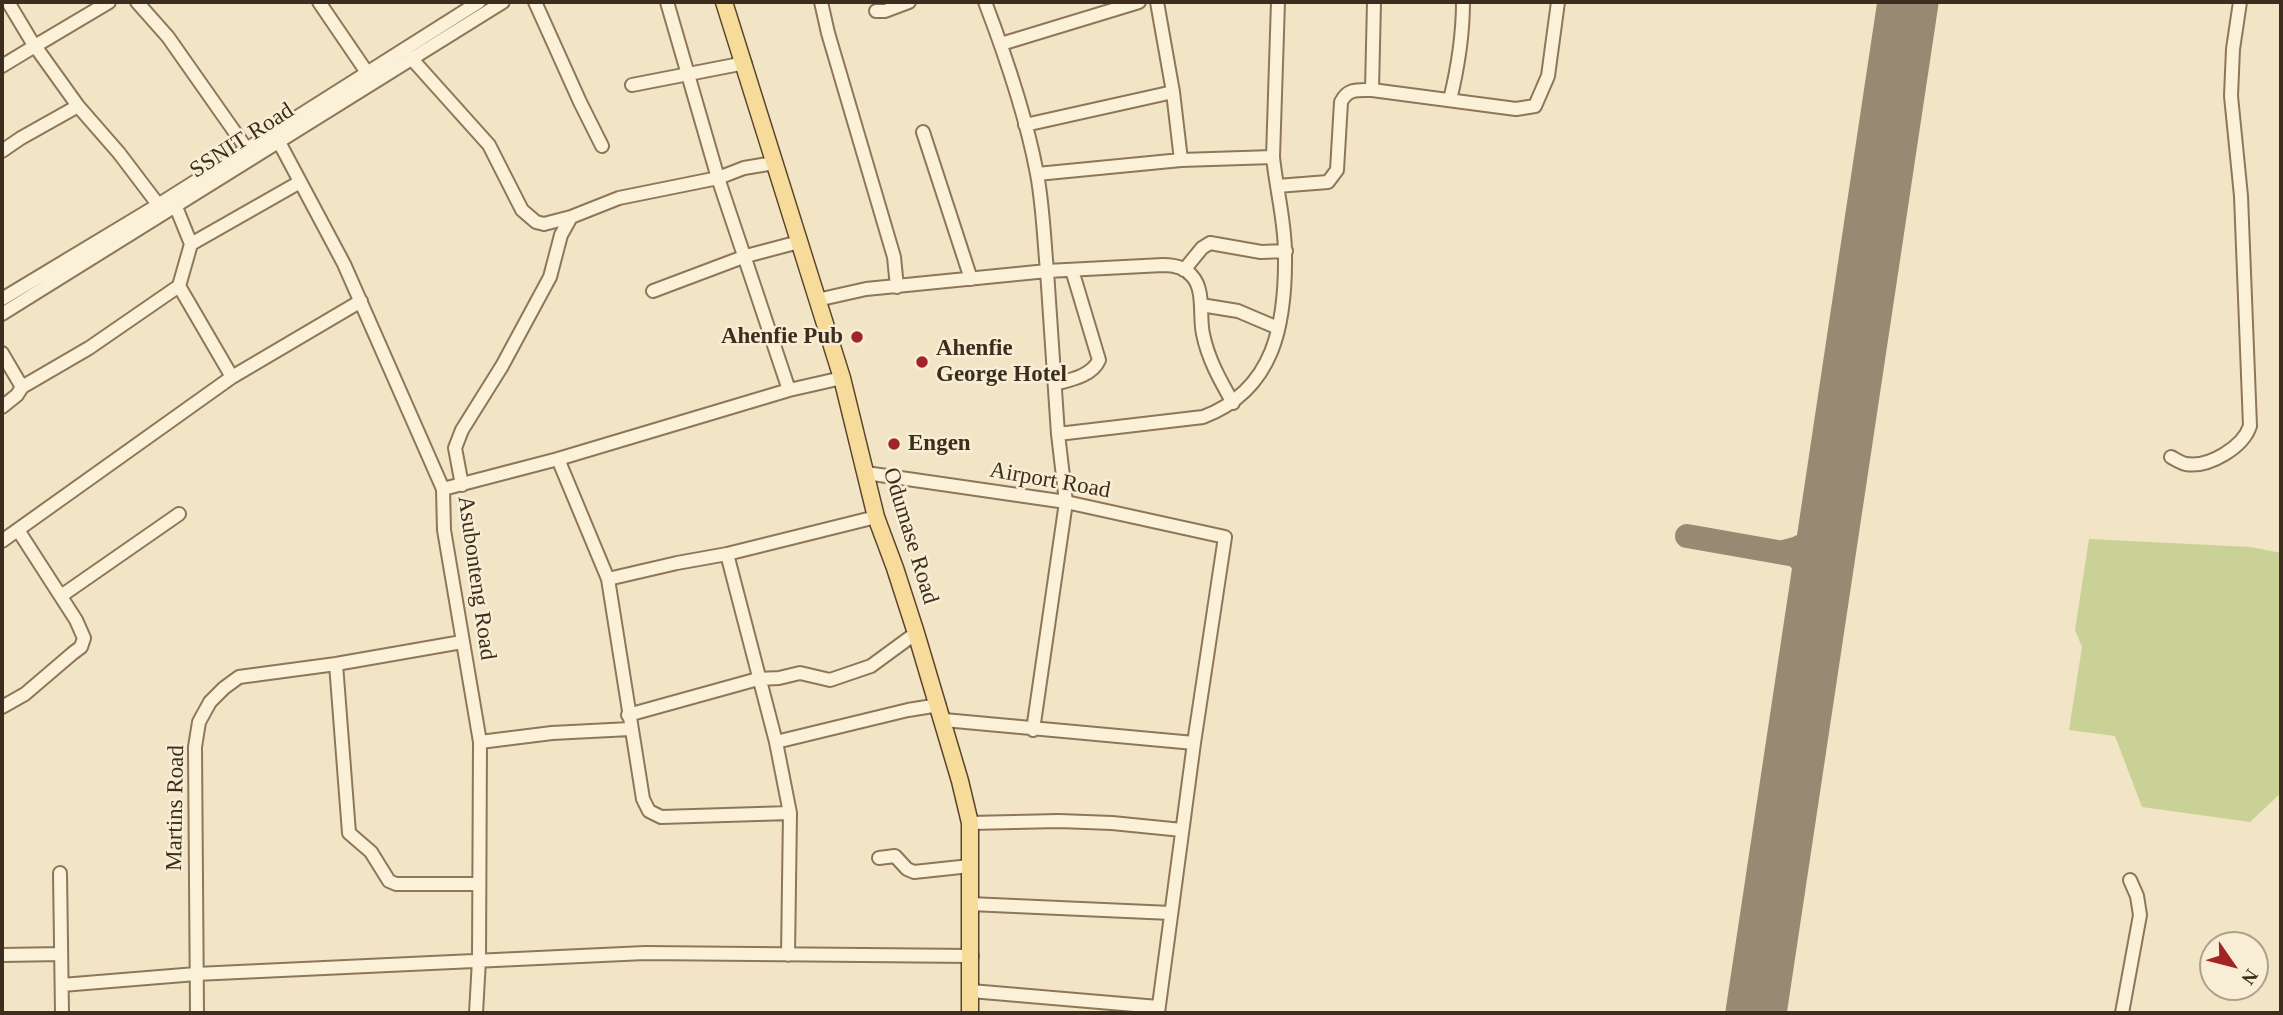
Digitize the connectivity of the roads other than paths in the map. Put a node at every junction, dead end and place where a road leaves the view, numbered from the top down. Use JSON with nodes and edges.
{"nodes":[{"id":1,"x":8,"y":2,"type":"edge"},
{"id":2,"x":109,"y":2,"type":"edge"},
{"id":3,"x":137,"y":2,"type":"edge"},
{"id":4,"x":479,"y":2,"type":"edge"},
{"id":5,"x":503,"y":2,"type":"edge"},
{"id":6,"x":535,"y":2,"type":"edge"},
{"id":7,"x":667,"y":2,"type":"edge"},
{"id":8,"x":724,"y":2,"type":"edge"},
{"id":9,"x":821,"y":2,"type":"edge"},
{"id":10,"x":909,"y":2,"type":"edge"},
{"id":11,"x":985,"y":2,"type":"edge"},
{"id":12,"x":1139,"y":2,"type":"edge"},
{"id":13,"x":1157,"y":2,"type":"edge"},
{"id":14,"x":1278,"y":2,"type":"edge"},
{"id":15,"x":1374,"y":2,"type":"edge"},
{"id":16,"x":1464,"y":2,"type":"edge"},
{"id":17,"x":1558,"y":2,"type":"edge"},
{"id":18,"x":2240,"y":2,"type":"edge"},
{"id":19,"x":323,"y":3,"type":"edge"},
{"id":20,"x":876,"y":10,"type":"dead end"},
{"id":21,"x":1001,"y":44,"type":"junction"},
{"id":22,"x":35,"y":46,"type":"junction"},
{"id":23,"x":411,"y":58,"type":"junction"},
{"id":24,"x":744,"y":63,"type":"junction"},
{"id":25,"x":2,"y":66,"type":"edge"},
{"id":26,"x":366,"y":71,"type":"junction"},
{"id":27,"x":687,"y":75,"type":"junction"},
{"id":28,"x":632,"y":85,"type":"dead end"},
{"id":29,"x":1372,"y":90,"type":"junction"},
{"id":30,"x":1172,"y":92,"type":"junction"},
{"id":31,"x":1450,"y":100,"type":"junction"},
{"id":32,"x":78,"y":106,"type":"junction"},
{"id":33,"x":1025,"y":125,"type":"junction"},
{"id":34,"x":923,"y":132,"type":"dead end"},
{"id":35,"x":279,"y":142,"type":"junction"},
{"id":36,"x":602,"y":146,"type":"dead end"},
{"id":37,"x":246,"y":148,"type":"junction"},
{"id":38,"x":2,"y":151,"type":"edge"},
{"id":39,"x":1273,"y":157,"type":"junction"},
{"id":40,"x":1181,"y":160,"type":"junction"},
{"id":41,"x":774,"y":163,"type":"junction"},
{"id":42,"x":1037,"y":174,"type":"junction"},
{"id":43,"x":718,"y":178,"type":"junction"},
{"id":44,"x":300,"y":182,"type":"junction"},
{"id":45,"x":1277,"y":186,"type":"junction"},
{"id":46,"x":166,"y":209,"type":"junction"},
{"id":47,"x":571,"y":217,"type":"junction"},
{"id":48,"x":113,"y":238,"type":"junction"},
{"id":49,"x":799,"y":242,"type":"junction"},
{"id":50,"x":191,"y":244,"type":"junction"},
{"id":51,"x":1286,"y":251,"type":"junction"},
{"id":52,"x":746,"y":256,"type":"junction"},
{"id":53,"x":1072,"y":270,"type":"junction"},
{"id":54,"x":1184,"y":270,"type":"junction"},
{"id":55,"x":1047,"y":271,"type":"junction"},
{"id":56,"x":971,"y":279,"type":"junction"},
{"id":57,"x":178,"y":286,"type":"junction"},
{"id":58,"x":897,"y":287,"type":"junction"},
{"id":59,"x":653,"y":291,"type":"dead end"},
{"id":60,"x":2,"y":299,"type":"edge"},
{"id":61,"x":817,"y":300,"type":"junction"},
{"id":62,"x":361,"y":301,"type":"junction"},
{"id":63,"x":1201,"y":305,"type":"junction"},
{"id":64,"x":2,"y":314,"type":"edge"},
{"id":65,"x":1278,"y":328,"type":"junction"},
{"id":66,"x":2,"y":353,"type":"edge"},
{"id":67,"x":232,"y":377,"type":"junction"},
{"id":68,"x":842,"y":378,"type":"junction"},
{"id":69,"x":1055,"y":384,"type":"junction"},
{"id":70,"x":22,"y":387,"type":"junction"},
{"id":71,"x":789,"y":390,"type":"junction"},
{"id":72,"x":1233,"y":403,"type":"junction"},
{"id":73,"x":2,"y":407,"type":"edge"},
{"id":74,"x":1058,"y":434,"type":"junction"},
{"id":75,"x":2171,"y":457,"type":"dead end"},
{"id":76,"x":558,"y":459,"type":"junction"},
{"id":77,"x":866,"y":473,"type":"junction"},
{"id":78,"x":462,"y":485,"type":"junction"},
{"id":79,"x":443,"y":489,"type":"junction"},
{"id":80,"x":1066,"y":502,"type":"junction"},
{"id":81,"x":179,"y":514,"type":"dead end"},
{"id":82,"x":876,"y":517,"type":"junction"},
{"id":83,"x":18,"y":530,"type":"junction"},
{"id":84,"x":2,"y":541,"type":"edge"},
{"id":85,"x":727,"y":554,"type":"junction"},
{"id":86,"x":608,"y":579,"type":"junction"},
{"id":87,"x":61,"y":596,"type":"junction"},
{"id":88,"x":916,"y":632,"type":"junction"},
{"id":89,"x":463,"y":642,"type":"junction"},
{"id":90,"x":336,"y":664,"type":"junction"},
{"id":91,"x":758,"y":679,"type":"junction"},
{"id":92,"x":2,"y":707,"type":"edge"},
{"id":93,"x":941,"y":713,"type":"junction"},
{"id":94,"x":628,"y":715,"type":"junction"},
{"id":95,"x":630,"y":729,"type":"junction"},
{"id":96,"x":1033,"y":730,"type":"junction"},
{"id":97,"x":480,"y":742,"type":"junction"},
{"id":98,"x":776,"y":742,"type":"junction"},
{"id":99,"x":1194,"y":743,"type":"junction"},
{"id":100,"x":790,"y":813,"type":"junction"},
{"id":101,"x":970,"y":824,"type":"junction"},
{"id":102,"x":1182,"y":830,"type":"junction"},
{"id":103,"x":879,"y":858,"type":"dead end"},
{"id":104,"x":970,"y":866,"type":"junction"},
{"id":105,"x":61,"y":873,"type":"dead end"},
{"id":106,"x":2130,"y":880,"type":"dead end"},
{"id":107,"x":479,"y":884,"type":"junction"},
{"id":108,"x":971,"y":904,"type":"junction"},
{"id":109,"x":1171,"y":913,"type":"junction"},
{"id":110,"x":61,"y":954,"type":"junction"},
{"id":111,"x":2,"y":955,"type":"edge"},
{"id":112,"x":788,"y":955,"type":"junction"},
{"id":113,"x":972,"y":956,"type":"junction"},
{"id":114,"x":479,"y":960,"type":"junction"},
{"id":115,"x":196,"y":974,"type":"junction"},
{"id":116,"x":62,"y":985,"type":"junction"},
{"id":117,"x":971,"y":991,"type":"junction"},
{"id":118,"x":1158,"y":1010,"type":"edge"},
{"id":119,"x":62,"y":1013,"type":"edge"},
{"id":120,"x":197,"y":1013,"type":"edge"},
{"id":121,"x":476,"y":1013,"type":"edge"},
{"id":122,"x":970,"y":1013,"type":"edge"},
{"id":123,"x":2122,"y":1013,"type":"edge"}],
"edges":[{"from":1,"to":22,"type":"street"},
{"from":2,"to":22,"type":"street"},
{"from":3,"to":37,"type":"street"},
{"from":4,"to":26,"type":"street","name":"SSNIT Road"},
{"from":5,"to":23,"type":"street","name":"SSNIT Road"},
{"from":6,"to":36,"type":"street"},
{"from":7,"to":27,"type":"street"},
{"from":8,"to":24,"type":"main road","name":"Odumase Road"},
{"from":9,"to":58,"type":"street"},
{"from":10,"to":20,"type":"street"},
{"from":11,"to":21,"type":"street"},
{"from":12,"to":21,"type":"street"},
{"from":13,"to":30,"type":"street"},
{"from":14,"to":39,"type":"street"},
{"from":15,"to":29,"type":"street"},
{"from":16,"to":31,"type":"street"},
{"from":17,"to":31,"type":"street"},
{"from":18,"to":75,"type":"street"},
{"from":19,"to":26,"type":"street"},
{"from":21,"to":33,"type":"street"},
{"from":22,"to":25,"type":"street"},
{"from":22,"to":32,"type":"street"},
{"from":23,"to":35,"type":"street","name":"SSNIT Road"},
{"from":23,"to":47,"type":"street"},
{"from":24,"to":27,"type":"street"},
{"from":24,"to":41,"type":"main road","name":"Odumase Road"},
{"from":26,"to":37,"type":"street","name":"SSNIT Road"},
{"from":27,"to":28,"type":"street"},
{"from":27,"to":43,"type":"street"},
{"from":29,"to":31,"type":"street"},
{"from":29,"to":45,"type":"street"},
{"from":30,"to":33,"type":"street"},
{"from":30,"to":40,"type":"street"},
{"from":32,"to":38,"type":"street"},
{"from":32,"to":46,"type":"street"},
{"from":33,"to":42,"type":"street"},
{"from":34,"to":56,"type":"street"},
{"from":35,"to":44,"type":"street","name":"Asubonteng Road"},
{"from":35,"to":46,"type":"street","name":"SSNIT Road"},
{"from":37,"to":46,"type":"street","name":"SSNIT Road"},
{"from":39,"to":40,"type":"street"},
{"from":39,"to":45,"type":"street"},
{"from":40,"to":42,"type":"street"},
{"from":41,"to":43,"type":"street"},
{"from":41,"to":49,"type":"main road","name":"Odumase Road"},
{"from":42,"to":55,"type":"street"},
{"from":43,"to":47,"type":"street"},
{"from":43,"to":52,"type":"street"},
{"from":44,"to":50,"type":"street"},
{"from":44,"to":62,"type":"street","name":"Asubonteng Road"},
{"from":45,"to":51,"type":"street"},
{"from":46,"to":48,"type":"street","name":"SSNIT Road"},
{"from":46,"to":50,"type":"street"},
{"from":47,"to":78,"type":"street"},
{"from":48,"to":60,"type":"street","name":"SSNIT Road"},
{"from":48,"to":64,"type":"street","name":"SSNIT Road"},
{"from":49,"to":52,"type":"street"},
{"from":49,"to":61,"type":"main road","name":"Odumase Road"},
{"from":50,"to":57,"type":"street"},
{"from":51,"to":54,"type":"street"},
{"from":51,"to":65,"type":"street"},
{"from":52,"to":59,"type":"street"},
{"from":52,"to":71,"type":"street"},
{"from":53,"to":54,"type":"street"},
{"from":53,"to":55,"type":"street"},
{"from":53,"to":69,"type":"street"},
{"from":54,"to":63,"type":"street"},
{"from":55,"to":56,"type":"street"},
{"from":55,"to":69,"type":"street"},
{"from":56,"to":58,"type":"street"},
{"from":57,"to":67,"type":"street"},
{"from":57,"to":70,"type":"street"},
{"from":58,"to":61,"type":"street"},
{"from":61,"to":68,"type":"main road","name":"Odumase Road"},
{"from":62,"to":67,"type":"street"},
{"from":62,"to":79,"type":"street","name":"Asubonteng Road"},
{"from":63,"to":65,"type":"street"},
{"from":63,"to":72,"type":"street"},
{"from":65,"to":72,"type":"street"},
{"from":66,"to":70,"type":"street"},
{"from":67,"to":83,"type":"street"},
{"from":68,"to":71,"type":"street"},
{"from":68,"to":77,"type":"main road","name":"Odumase Road"},
{"from":69,"to":74,"type":"street"},
{"from":70,"to":73,"type":"street"},
{"from":71,"to":76,"type":"street"},
{"from":72,"to":74,"type":"street"},
{"from":74,"to":80,"type":"street"},
{"from":76,"to":78,"type":"street"},
{"from":76,"to":86,"type":"street"},
{"from":77,"to":80,"type":"street","name":"Airport Road"},
{"from":77,"to":82,"type":"main road","name":"Odumase Road"},
{"from":78,"to":79,"type":"street"},
{"from":79,"to":89,"type":"street","name":"Asubonteng Road"},
{"from":80,"to":96,"type":"street"},
{"from":80,"to":99,"type":"street","name":"Airport Road"},
{"from":81,"to":87,"type":"street"},
{"from":82,"to":85,"type":"street"},
{"from":82,"to":88,"type":"main road","name":"Odumase Road"},
{"from":83,"to":84,"type":"street"},
{"from":83,"to":87,"type":"street"},
{"from":85,"to":86,"type":"street"},
{"from":85,"to":91,"type":"street"},
{"from":86,"to":94,"type":"street"},
{"from":87,"to":92,"type":"street"},
{"from":88,"to":91,"type":"street"},
{"from":88,"to":93,"type":"main road","name":"Odumase Road"},
{"from":89,"to":90,"type":"street","name":"Martins Road"},
{"from":89,"to":97,"type":"street","name":"Asubonteng Road"},
{"from":90,"to":107,"type":"street"},
{"from":90,"to":115,"type":"street","name":"Martins Road"},
{"from":91,"to":94,"type":"street"},
{"from":91,"to":98,"type":"street"},
{"from":93,"to":96,"type":"street"},
{"from":93,"to":98,"type":"street"},
{"from":93,"to":101,"type":"main road","name":"Odumase Road"},
{"from":94,"to":95,"type":"street"},
{"from":95,"to":97,"type":"street"},
{"from":95,"to":100,"type":"street"},
{"from":96,"to":99,"type":"street"},
{"from":97,"to":107,"type":"street","name":"Asubonteng Road"},
{"from":98,"to":100,"type":"street"},
{"from":99,"to":102,"type":"street"},
{"from":100,"to":112,"type":"street"},
{"from":101,"to":102,"type":"street"},
{"from":101,"to":104,"type":"main road","name":"Odumase Road"},
{"from":102,"to":109,"type":"street"},
{"from":103,"to":104,"type":"street"},
{"from":104,"to":108,"type":"main road","name":"Odumase Road"},
{"from":105,"to":110,"type":"street"},
{"from":106,"to":123,"type":"street"},
{"from":107,"to":114,"type":"street","name":"Asubonteng Road"},
{"from":108,"to":109,"type":"street"},
{"from":108,"to":113,"type":"main road","name":"Odumase Road"},
{"from":109,"to":118,"type":"street"},
{"from":110,"to":111,"type":"street"},
{"from":110,"to":116,"type":"street"},
{"from":112,"to":113,"type":"street"},
{"from":112,"to":114,"type":"street"},
{"from":113,"to":117,"type":"main road","name":"Odumase Road"},
{"from":114,"to":115,"type":"street"},
{"from":114,"to":121,"type":"street","name":"Asubonteng Road"},
{"from":115,"to":116,"type":"street"},
{"from":115,"to":120,"type":"street","name":"Martins Road"},
{"from":116,"to":119,"type":"street"},
{"from":117,"to":118,"type":"street"},
{"from":117,"to":122,"type":"main road","name":"Odumase Road"}]}
